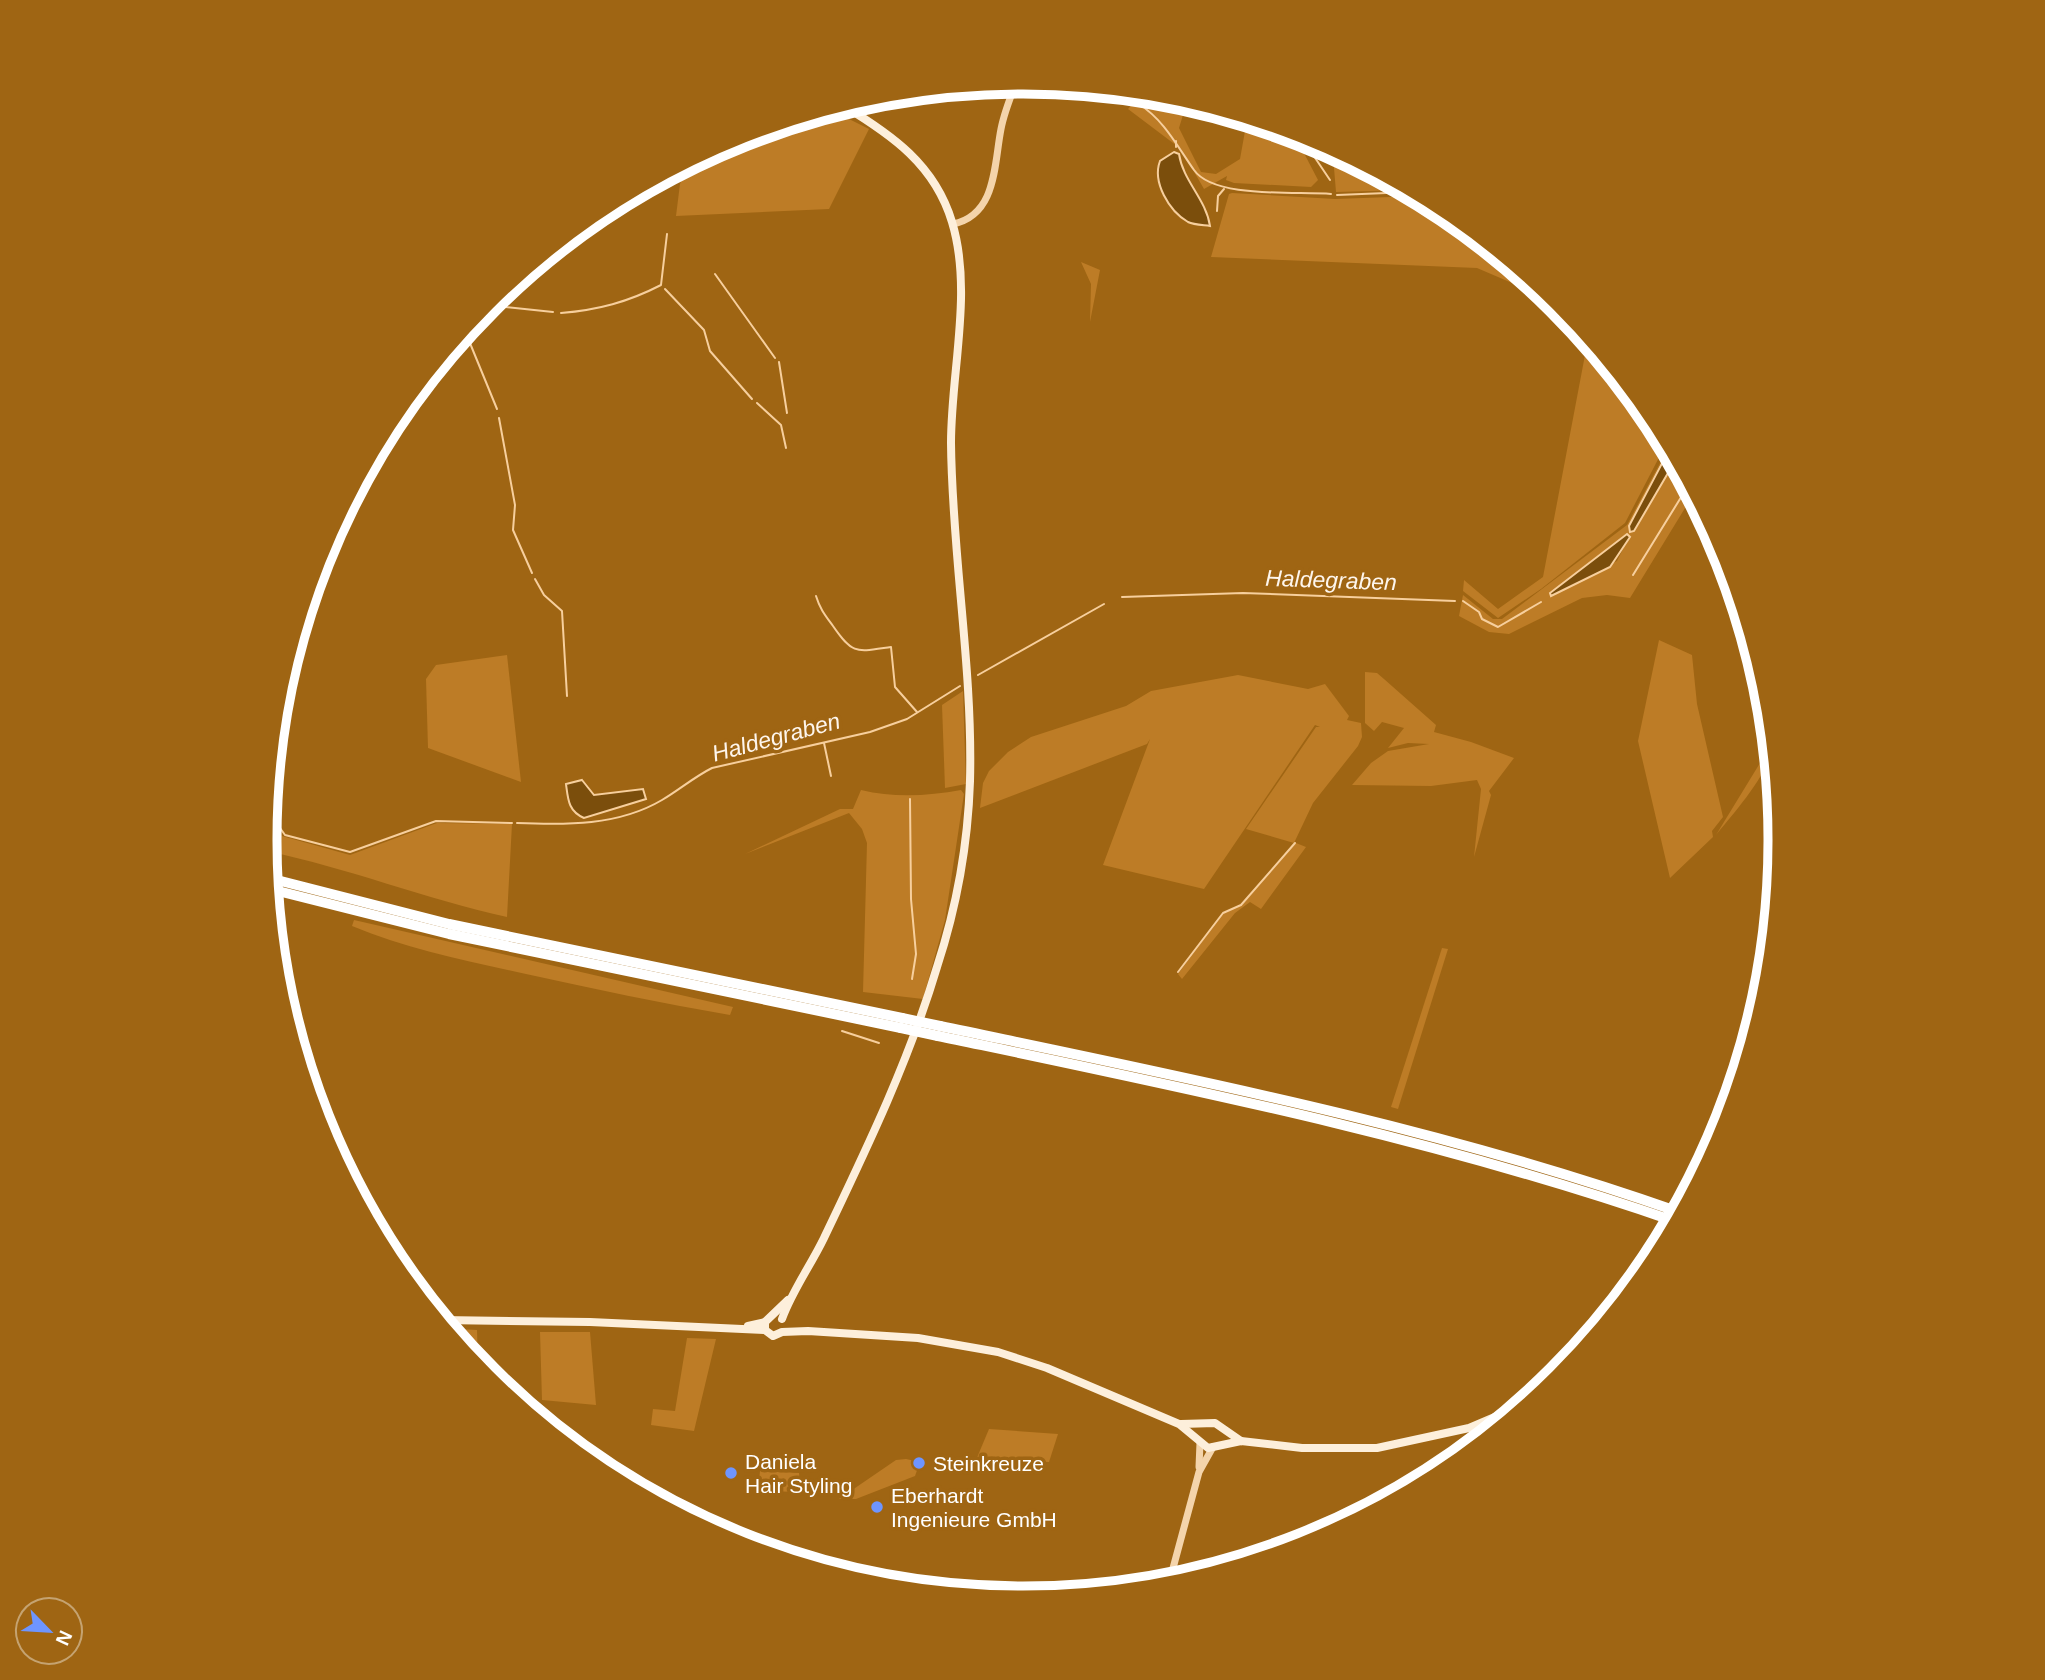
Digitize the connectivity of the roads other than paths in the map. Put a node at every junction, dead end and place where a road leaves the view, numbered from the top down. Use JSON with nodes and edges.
{"nodes":[{"id":1,"x":1012,"y":94,"type":"edge"},
{"id":2,"x":857,"y":114,"type":"edge"},
{"id":3,"x":953,"y":224,"type":"junction"},
{"id":4,"x":279,"y":881,"type":"edge"},
{"id":5,"x":279,"y":890,"type":"edge"},
{"id":6,"x":902,"y":1023,"type":"junction"},
{"id":7,"x":939,"y":1031,"type":"junction"},
{"id":8,"x":1670,"y":1209,"type":"edge"},
{"id":9,"x":1665,"y":1218,"type":"edge"},
{"id":10,"x":452,"y":1320,"type":"edge"},
{"id":11,"x":780,"y":1322,"type":"junction"},
{"id":12,"x":765,"y":1326,"type":"junction"},
{"id":13,"x":1493,"y":1417,"type":"edge"},
{"id":14,"x":1179,"y":1424,"type":"junction"},
{"id":15,"x":1204,"y":1424,"type":"junction"},
{"id":16,"x":1222,"y":1430,"type":"junction"},
{"id":17,"x":1199,"y":1441,"type":"junction"},
{"id":18,"x":1241,"y":1441,"type":"junction"},
{"id":19,"x":1216,"y":1445,"type":"junction"},
{"id":20,"x":1199,"y":1472,"type":"junction"},
{"id":21,"x":1173,"y":1570,"type":"edge"}],
"edges":[{"from":1,"to":3,"type":"street"},
{"from":2,"to":3,"type":"main road"},
{"from":3,"to":11,"type":"main road"},
{"from":4,"to":6,"type":"highway"},
{"from":5,"to":6,"type":"highway"},
{"from":6,"to":7,"type":"highway","bridge":true},
{"from":7,"to":8,"type":"highway"},
{"from":7,"to":9,"type":"highway"},
{"from":10,"to":12,"type":"main road"},
{"from":11,"to":12,"type":"main road"},
{"from":11,"to":12,"type":"main road"},
{"from":11,"to":14,"type":"main road"},
{"from":13,"to":18,"type":"main road"},
{"from":14,"to":15,"type":"main road"},
{"from":14,"to":17,"type":"main road"},
{"from":15,"to":16,"type":"main road"},
{"from":15,"to":17,"type":"main road"},
{"from":16,"to":18,"type":"main road"},
{"from":16,"to":19,"type":"main road"},
{"from":17,"to":19,"type":"main road"},
{"from":17,"to":20,"type":"street"},
{"from":18,"to":19,"type":"main road"},
{"from":19,"to":20,"type":"street"},
{"from":20,"to":21,"type":"street"}]}
